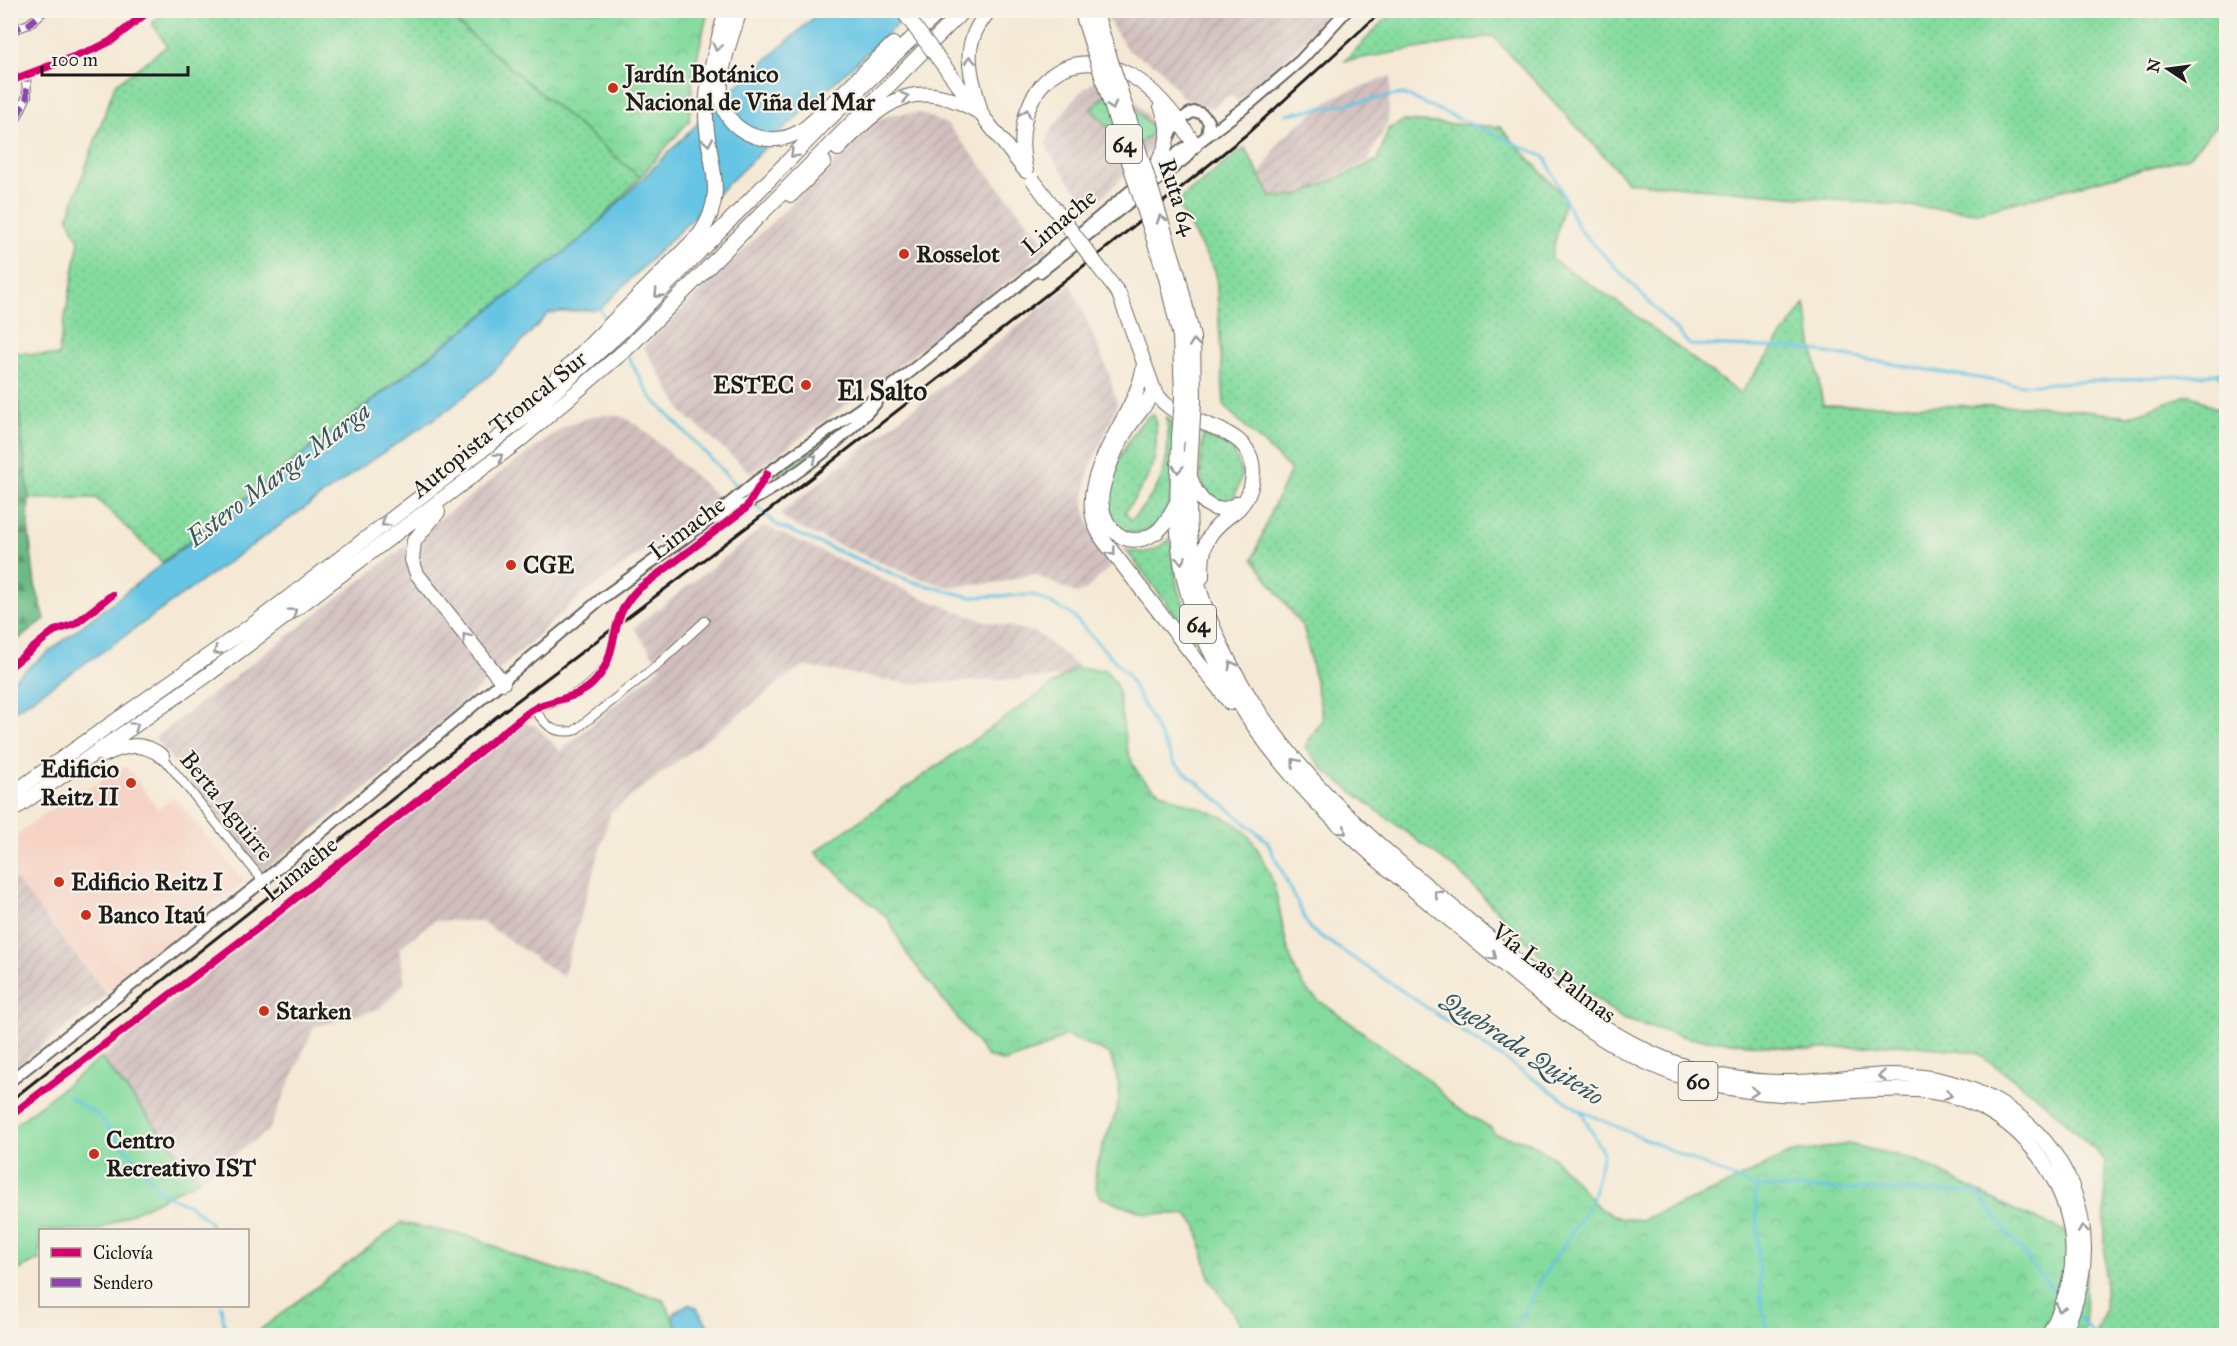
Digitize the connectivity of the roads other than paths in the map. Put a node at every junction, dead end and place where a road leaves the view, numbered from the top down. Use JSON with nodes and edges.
{"nodes":[{"id":1,"x":45,"y":10,"type":"edge"},
{"id":2,"x":150,"y":10,"type":"edge"},
{"id":3,"x":726,"y":10,"type":"edge"},
{"id":4,"x":740,"y":10,"type":"edge"},
{"id":5,"x":902,"y":10,"type":"edge"},
{"id":6,"x":930,"y":10,"type":"edge"},
{"id":7,"x":941,"y":10,"type":"edge"},
{"id":8,"x":964,"y":10,"type":"edge"},
{"id":9,"x":990,"y":10,"type":"edge"},
{"id":10,"x":1081,"y":10,"type":"edge"},
{"id":11,"x":1095,"y":10,"type":"edge"},
{"id":12,"x":1347,"y":10,"type":"edge"},
{"id":13,"x":10,"y":30,"type":"edge"},
{"id":14,"x":26,"y":76,"type":"junction"},
{"id":15,"x":10,"y":81,"type":"edge"},
{"id":16,"x":1157,"y":98,"type":"junction"},
{"id":17,"x":982,"y":114,"type":"junction"},
{"id":18,"x":1179,"y":120,"type":"junction"},
{"id":19,"x":10,"y":132,"type":"edge"},
{"id":20,"x":1167,"y":140,"type":"junction"},
{"id":21,"x":1201,"y":141,"type":"junction"},
{"id":22,"x":1029,"y":176,"type":"junction"},
{"id":23,"x":1147,"y":178,"type":"junction"},
{"id":24,"x":1172,"y":276,"type":"junction"},
{"id":25,"x":1010,"y":292,"type":"junction"},
{"id":26,"x":618,"y":326,"type":"junction"},
{"id":27,"x":630,"y":346,"type":"junction"},
{"id":28,"x":1144,"y":363,"type":"junction"},
{"id":29,"x":590,"y":364,"type":"junction"},
{"id":30,"x":891,"y":387,"type":"junction"},
{"id":31,"x":1154,"y":390,"type":"junction"},
{"id":32,"x":1188,"y":399,"type":"junction"},
{"id":33,"x":1164,"y":403,"type":"junction"},
{"id":34,"x":1143,"y":410,"type":"junction"},
{"id":35,"x":1190,"y":474,"type":"junction"},
{"id":36,"x":762,"y":482,"type":"junction"},
{"id":37,"x":453,"y":492,"type":"junction"},
{"id":38,"x":1246,"y":496,"type":"junction"},
{"id":39,"x":1177,"y":502,"type":"junction"},
{"id":40,"x":741,"y":505,"type":"junction"},
{"id":41,"x":647,"y":582,"type":"tunnel mouth"},
{"id":42,"x":112,"y":595,"type":"dead end"},
{"id":43,"x":1205,"y":606,"type":"junction"},
{"id":44,"x":705,"y":621,"type":"dead end"},
{"id":45,"x":610,"y":656,"type":"tunnel mouth"},
{"id":46,"x":10,"y":667,"type":"edge"},
{"id":47,"x":503,"y":683,"type":"junction"},
{"id":48,"x":534,"y":709,"type":"junction"},
{"id":49,"x":1258,"y":734,"type":"junction"},
{"id":50,"x":162,"y":756,"type":"joint"},
{"id":51,"x":69,"y":771,"type":"junction"},
{"id":52,"x":10,"y":795,"type":"edge"},
{"id":53,"x":10,"y":812,"type":"edge"},
{"id":54,"x":263,"y":881,"type":"junction"},
{"id":55,"x":10,"y":1081,"type":"edge"},
{"id":56,"x":10,"y":1116,"type":"edge"},
{"id":57,"x":2075,"y":1284,"type":"junction"},
{"id":58,"x":2048,"y":1335,"type":"edge"},
{"id":59,"x":2062,"y":1335,"type":"edge"}],
"edges":[{"from":1,"to":13,"type":"street"},
{"from":2,"to":14,"type":"street"},
{"from":3,"to":26,"type":"highway","one_way":true},
{"from":4,"to":6,"type":"highway"},
{"from":5,"to":17,"type":"highway","bridge":true},
{"from":7,"to":26,"type":"highway","one_way":true},
{"from":8,"to":27,"type":"highway","name":"Autopista Troncal Sur"},
{"from":17,"to":9,"type":"highway","one_way":true},
{"from":10,"to":24,"type":"highway","name":"Ruta 64","number":"64","one_way":true,"bridge":true},
{"from":24,"to":11,"type":"highway","name":"Ruta 64","number":"64","one_way":true,"bridge":true},
{"from":12,"to":21,"type":"main road","name":"Limache"},
{"from":14,"to":15,"type":"street"},
{"from":14,"to":19,"type":"street"},
{"from":16,"to":18,"type":"highway"},
{"from":16,"to":20,"type":"highway"},
{"from":22,"to":16,"type":"highway","one_way":true},
{"from":17,"to":22,"type":"highway"},
{"from":27,"to":17,"type":"highway","one_way":true},
{"from":18,"to":20,"type":"main road"},
{"from":18,"to":21,"type":"highway"},
{"from":18,"to":21,"type":"main road"},
{"from":20,"to":23,"type":"highway"},
{"from":21,"to":23,"type":"main road","name":"Limache"},
{"from":21,"to":25,"type":"main road","name":"Limache"},
{"from":22,"to":28,"type":"highway","bridge":true},
{"from":23,"to":25,"type":"main road","name":"Limache"},
{"from":24,"to":32,"type":"highway","name":"Ruta 64","number":"64"},
{"from":25,"to":30,"type":"main road","name":"Limache"},
{"from":26,"to":29,"type":"highway"},
{"from":27,"to":29,"type":"highway","name":"Autopista Troncal Sur"},
{"from":28,"to":31,"type":"highway"},
{"from":28,"to":49,"type":"highway","one_way":true},
{"from":37,"to":29,"type":"highway","name":"Autopista Troncal Sur","one_way":true},
{"from":29,"to":52,"type":"highway","name":"Autopista Troncal Sur","one_way":true},
{"from":30,"to":36,"type":"main road","name":"Limache"},
{"from":36,"to":30,"type":"main road","name":"Limache","one_way":true},
{"from":31,"to":33,"type":"highway"},
{"from":31,"to":34,"type":"highway"},
{"from":32,"to":35,"type":"highway","name":"Vía Las Palmas","number":"64","bridge":true},
{"from":32,"to":39,"type":"highway","name":"Vía Las Palmas","number":"64","one_way":true,"bridge":true},
{"from":33,"to":34,"type":"highway"},
{"from":33,"to":38,"type":"highway"},
{"from":34,"to":39,"type":"highway"},
{"from":35,"to":38,"type":"highway"},
{"from":35,"to":43,"type":"highway","name":"Vía Las Palmas","number":"64"},
{"from":36,"to":40,"type":"main road","name":"Limache"},
{"from":36,"to":40,"type":"main road","name":"Limache"},
{"from":47,"to":37,"type":"highway","one_way":true},
{"from":51,"to":37,"type":"highway","name":"Autopista Troncal Sur","one_way":true},
{"from":38,"to":43,"type":"highway"},
{"from":39,"to":49,"type":"highway","name":"Vía Las Palmas","number":"64","one_way":true},
{"from":40,"to":41,"type":"street","name":"Limache"},
{"from":40,"to":47,"type":"main road","name":"Limache"},
{"from":42,"to":46,"type":"street"},
{"from":57,"to":43,"type":"highway","name":"Vía Las Palmas","number":"60","one_way":true},
{"from":44,"to":48,"type":"street"},
{"from":45,"to":48,"type":"street","name":"Limache"},
{"from":47,"to":54,"type":"main road","name":"Limache"},
{"from":48,"to":56,"type":"street","name":"Limache"},
{"from":49,"to":57,"type":"highway","name":"Vía Las Palmas","number":"60","one_way":true},
{"from":50,"to":51,"type":"highway"},
{"from":50,"to":54,"type":"street","name":"Berta Aguirre"},
{"from":51,"to":53,"type":"highway","name":"Autopista Troncal Sur"},
{"from":54,"to":55,"type":"main road","name":"Limache"},
{"from":57,"to":58,"type":"highway","name":"Vía Las Palmas","number":"60","one_way":true},
{"from":57,"to":59,"type":"highway","name":"Vía Las Palmas","number":"60"}]}
